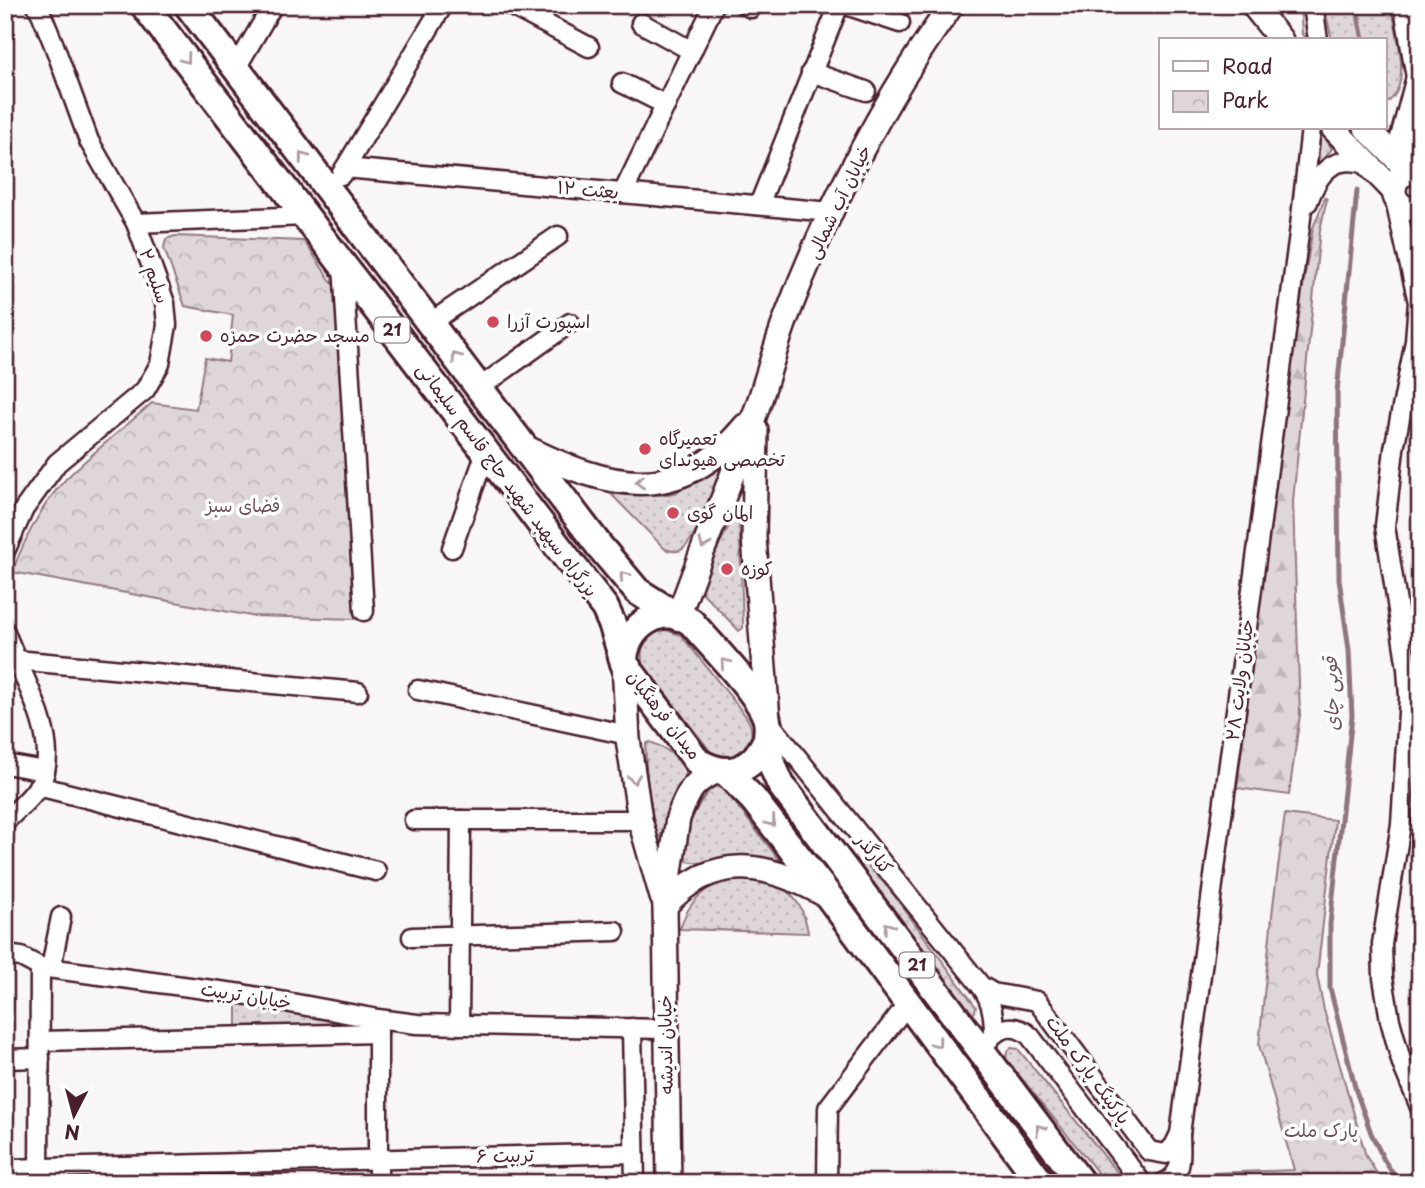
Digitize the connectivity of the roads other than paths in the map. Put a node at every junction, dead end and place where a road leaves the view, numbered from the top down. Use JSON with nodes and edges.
{"nodes":[{"id":1,"x":36,"y":5,"type":"edge"},
{"id":2,"x":144,"y":5,"type":"edge"},
{"id":3,"x":188,"y":5,"type":"edge"},
{"id":4,"x":273,"y":5,"type":"edge"},
{"id":5,"x":443,"y":5,"type":"edge"},
{"id":6,"x":510,"y":5,"type":"edge"},
{"id":7,"x":714,"y":5,"type":"edge"},
{"id":8,"x":839,"y":5,"type":"edge"},
{"id":9,"x":846,"y":5,"type":"edge"},
{"id":10,"x":951,"y":5,"type":"edge"},
{"id":11,"x":1313,"y":5,"type":"edge"},
{"id":12,"x":1406,"y":5,"type":"edge"},
{"id":13,"x":1263,"y":10,"type":"edge"},
{"id":14,"x":641,"y":23,"type":"dead end"},
{"id":15,"x":900,"y":23,"type":"dead end"},
{"id":16,"x":1280,"y":38,"type":"edge"},
{"id":17,"x":1318,"y":38,"type":"edge"},
{"id":18,"x":589,"y":47,"type":"dead end"},
{"id":19,"x":692,"y":51,"type":"junction"},
{"id":20,"x":236,"y":68,"type":"junction"},
{"id":21,"x":811,"y":72,"type":"junction"},
{"id":22,"x":1419,"y":75,"type":"edge"},
{"id":23,"x":622,"y":83,"type":"dead end"},
{"id":24,"x":1420,"y":86,"type":"edge"},
{"id":25,"x":866,"y":91,"type":"dead end"},
{"id":26,"x":666,"y":105,"type":"junction"},
{"id":27,"x":1311,"y":130,"type":"edge"},
{"id":28,"x":1335,"y":130,"type":"edge"},
{"id":29,"x":1368,"y":130,"type":"edge"},
{"id":30,"x":1369,"y":165,"type":"junction"},
{"id":31,"x":345,"y":168,"type":"junction"},
{"id":32,"x":1409,"y":168,"type":"edge"},
{"id":33,"x":331,"y":193,"type":"junction"},
{"id":34,"x":623,"y":193,"type":"junction"},
{"id":35,"x":1406,"y":204,"type":"edge"},
{"id":36,"x":759,"y":205,"type":"junction"},
{"id":37,"x":831,"y":212,"type":"junction"},
{"id":38,"x":306,"y":216,"type":"junction"},
{"id":39,"x":136,"y":223,"type":"junction"},
{"id":40,"x":1300,"y":226,"type":"junction"},
{"id":41,"x":558,"y":236,"type":"dead end"},
{"id":42,"x":343,"y":265,"type":"junction"},
{"id":43,"x":1419,"y":300,"type":"edge"},
{"id":44,"x":430,"y":323,"type":"junction"},
{"id":45,"x":570,"y":323,"type":"dead end"},
{"id":46,"x":479,"y":387,"type":"junction"},
{"id":47,"x":756,"y":412,"type":"junction"},
{"id":48,"x":523,"y":446,"type":"junction"},
{"id":49,"x":486,"y":452,"type":"junction"},
{"id":50,"x":5,"y":508,"type":"edge"},
{"id":51,"x":24,"y":509,"type":"junction"},
{"id":52,"x":452,"y":548,"type":"dead end"},
{"id":53,"x":5,"y":551,"type":"edge"},
{"id":54,"x":364,"y":611,"type":"dead end"},
{"id":55,"x":678,"y":617,"type":"junction"},
{"id":56,"x":5,"y":632,"type":"edge"},
{"id":57,"x":16,"y":660,"type":"junction"},
{"id":58,"x":624,"y":663,"type":"junction"},
{"id":59,"x":418,"y":690,"type":"dead end"},
{"id":60,"x":358,"y":692,"type":"dead end"},
{"id":61,"x":767,"y":731,"type":"junction"},
{"id":62,"x":628,"y":735,"type":"junction"},
{"id":63,"x":5,"y":764,"type":"edge"},
{"id":64,"x":722,"y":771,"type":"junction"},
{"id":65,"x":41,"y":779,"type":"junction"},
{"id":66,"x":414,"y":820,"type":"dead end"},
{"id":67,"x":461,"y":820,"type":"junction"},
{"id":68,"x":639,"y":820,"type":"junction"},
{"id":69,"x":5,"y":822,"type":"edge"},
{"id":70,"x":376,"y":871,"type":"dead end"},
{"id":71,"x":830,"y":898,"type":"junction"},
{"id":72,"x":665,"y":906,"type":"junction"},
{"id":73,"x":61,"y":917,"type":"dead end"},
{"id":74,"x":614,"y":930,"type":"dead end"},
{"id":75,"x":460,"y":935,"type":"junction"},
{"id":76,"x":412,"y":937,"type":"dead end"},
{"id":77,"x":5,"y":955,"type":"edge"},
{"id":78,"x":46,"y":968,"type":"junction"},
{"id":79,"x":981,"y":986,"type":"junction"},
{"id":80,"x":1022,"y":996,"type":"junction"},
{"id":81,"x":908,"y":1003,"type":"junction"},
{"id":82,"x":378,"y":1026,"type":"junction"},
{"id":83,"x":459,"y":1026,"type":"junction"},
{"id":84,"x":1017,"y":1027,"type":"junction"},
{"id":85,"x":632,"y":1028,"type":"junction"},
{"id":86,"x":666,"y":1029,"type":"junction"},
{"id":87,"x":993,"y":1034,"type":"junction"},
{"id":88,"x":40,"y":1050,"type":"junction"},
{"id":89,"x":5,"y":1059,"type":"edge"},
{"id":90,"x":991,"y":1064,"type":"junction"},
{"id":91,"x":1420,"y":1107,"type":"edge"},
{"id":92,"x":1180,"y":1134,"type":"junction"},
{"id":93,"x":634,"y":1153,"type":"junction"},
{"id":94,"x":378,"y":1159,"type":"junction"},
{"id":95,"x":5,"y":1169,"type":"edge"},
{"id":96,"x":39,"y":1175,"type":"edge"},
{"id":97,"x":1141,"y":1182,"type":"edge"},
{"id":98,"x":378,"y":1183,"type":"edge"},
{"id":99,"x":635,"y":1183,"type":"edge"},
{"id":100,"x":668,"y":1183,"type":"edge"},
{"id":101,"x":827,"y":1183,"type":"edge"},
{"id":102,"x":1041,"y":1183,"type":"edge"},
{"id":103,"x":1082,"y":1183,"type":"edge"},
{"id":104,"x":1163,"y":1183,"type":"edge"}],
"edges":[{"from":1,"to":39,"type":"street","name":"سلیم ۲"},
{"from":2,"to":38,"type":"highway","name":"بزرگراه سپهبد شهید حاج قاسم سلیمانی","number":"21","one_way":true},
{"from":3,"to":20,"type":"highway","name":"بزرگراه سپهبد شهید حاج قاسم سلیمانی","number":"21"},
{"from":4,"to":20,"type":"street"},
{"from":5,"to":31,"type":"street"},
{"from":6,"to":18,"type":"street"},
{"from":7,"to":19,"type":"street"},
{"from":8,"to":21,"type":"street"},
{"from":9,"to":15,"type":"street"},
{"from":10,"to":37,"type":"main road","name":"خیابان آب شمالی"},
{"from":11,"to":17,"type":"street"},
{"from":12,"to":22,"type":"main road"},
{"from":13,"to":16,"type":"main road"},
{"from":14,"to":19,"type":"street"},
{"from":19,"to":26,"type":"street"},
{"from":33,"to":20,"type":"highway","name":"بزرگراه سپهبد شهید حاج قاسم سلیمانی","number":"21","one_way":true},
{"from":21,"to":25,"type":"street"},
{"from":21,"to":36,"type":"street"},
{"from":22,"to":24,"type":"main road"},
{"from":22,"to":32,"type":"main road"},
{"from":23,"to":26,"type":"street"},
{"from":26,"to":34,"type":"street"},
{"from":27,"to":40,"type":"street","name":"خیابان ولایت ۲۸"},
{"from":28,"to":30,"type":"main road"},
{"from":29,"to":32,"type":"main road"},
{"from":30,"to":35,"type":"main road"},
{"from":30,"to":40,"type":"street","name":"خیابان ولایت ۲۸"},
{"from":31,"to":33,"type":"street"},
{"from":31,"to":34,"type":"street","name":"بعثت ۱۲"},
{"from":32,"to":35,"type":"main road"},
{"from":33,"to":44,"type":"highway","name":"بزرگراه سپهبد شهید حاج قاسم سلیمانی","number":"21"},
{"from":34,"to":36,"type":"street","name":"بعثت ۱۲"},
{"from":35,"to":43,"type":"street"},
{"from":36,"to":37,"type":"street","name":"بعثت ۱۲"},
{"from":37,"to":47,"type":"main road","name":"خیابان آب شمالی"},
{"from":38,"to":39,"type":"street"},
{"from":38,"to":42,"type":"highway","name":"بزرگراه سپهبد شهید حاج قاسم سلیمانی","number":"21"},
{"from":39,"to":51,"type":"street","name":"سلیم ۲"},
{"from":40,"to":92,"type":"street","name":"خیابان ولایت ۲۸"},
{"from":41,"to":44,"type":"street"},
{"from":42,"to":49,"type":"highway","name":"بزرگراه سپهبد شهید حاج قاسم سلیمانی","number":"21"},
{"from":42,"to":54,"type":"street"},
{"from":43,"to":91,"type":"street"},
{"from":46,"to":44,"type":"highway","name":"بزرگراه سپهبد شهید حاج قاسم سلیمانی","number":"21","one_way":true},
{"from":45,"to":46,"type":"street"},
{"from":46,"to":48,"type":"highway","name":"بزرگراه سپهبد شهید حاج قاسم سلیمانی","number":"21"},
{"from":47,"to":48,"type":"main road","one_way":true},
{"from":47,"to":55,"type":"main road","name":"خیابان آب شمالی","one_way":true},
{"from":47,"to":61,"type":"main road","name":"خیابان آب شمالی"},
{"from":55,"to":48,"type":"highway","name":"بزرگراه سپهبد شهید حاج قاسم سلیمانی","number":"21","one_way":true},
{"from":49,"to":52,"type":"street"},
{"from":49,"to":58,"type":"highway","name":"بزرگراه سپهبد شهید حاج قاسم سلیمانی","number":"21"},
{"from":50,"to":51,"type":"street"},
{"from":51,"to":53,"type":"street","name":"سلیم ۲"},
{"from":55,"to":58,"type":"highway","name":"میدان فرهنگیان"},
{"from":61,"to":55,"type":"highway","number":"21","one_way":true},
{"from":56,"to":57,"type":"street"},
{"from":57,"to":60,"type":"street"},
{"from":57,"to":65,"type":"street"},
{"from":58,"to":62,"type":"main road","name":"خیابان اندیشه"},
{"from":58,"to":64,"type":"highway","name":"میدان فرهنگیان","number":"21"},
{"from":59,"to":62,"type":"street"},
{"from":61,"to":64,"type":"highway"},
{"from":61,"to":79,"type":"street","name":"کنارگذر"},
{"from":90,"to":61,"type":"highway","number":"21","one_way":true},
{"from":62,"to":68,"type":"main road","name":"خیابان اندیشه","one_way":true},
{"from":63,"to":65,"type":"street"},
{"from":64,"to":71,"type":"highway","number":"21","one_way":true},
{"from":64,"to":72,"type":"main road","name":"خیابان اندیشه"},
{"from":65,"to":69,"type":"street"},
{"from":65,"to":70,"type":"street"},
{"from":66,"to":67,"type":"street"},
{"from":67,"to":68,"type":"street"},
{"from":67,"to":75,"type":"street"},
{"from":68,"to":72,"type":"main road","name":"خیابان اندیشه"},
{"from":71,"to":72,"type":"main road"},
{"from":71,"to":81,"type":"highway","number":"21"},
{"from":72,"to":86,"type":"main road","name":"خیابان اندیشه"},
{"from":73,"to":78,"type":"street"},
{"from":74,"to":75,"type":"street"},
{"from":75,"to":76,"type":"street"},
{"from":75,"to":83,"type":"street"},
{"from":77,"to":78,"type":"street","name":"خیابان تربیت"},
{"from":78,"to":82,"type":"street","name":"خیابان تربیت"},
{"from":78,"to":88,"type":"street"},
{"from":79,"to":80,"type":"street","name":"پارکینگ پارک ملت"},
{"from":79,"to":87,"type":"street","name":"کنارگذر"},
{"from":80,"to":84,"type":"street"},
{"from":80,"to":92,"type":"street","name":"پارکینگ پارک ملت"},
{"from":81,"to":101,"type":"street"},
{"from":81,"to":102,"type":"highway","number":"21","one_way":true},
{"from":82,"to":83,"type":"street","name":"خیابان تربیت"},
{"from":82,"to":88,"type":"street"},
{"from":82,"to":94,"type":"street"},
{"from":83,"to":85,"type":"street","name":"خیابان تربیت"},
{"from":84,"to":87,"type":"street","name":"پارکینگ پارک ملت"},
{"from":84,"to":97,"type":"street","name":"پارکینگ پارک ملت"},
{"from":85,"to":86,"type":"street","name":"خیابان تربیت"},
{"from":85,"to":93,"type":"street"},
{"from":86,"to":100,"type":"main road","name":"خیابان اندیشه"},
{"from":87,"to":90,"type":"street"},
{"from":88,"to":89,"type":"street"},
{"from":88,"to":96,"type":"street"},
{"from":103,"to":90,"type":"highway","number":"21","one_way":true},
{"from":92,"to":104,"type":"street","name":"خیابان ولایت ۲۸"},
{"from":93,"to":94,"type":"street","name":"تربیت ۶"},
{"from":93,"to":99,"type":"street"},
{"from":94,"to":96,"type":"street","name":"تربیت ۶"},
{"from":94,"to":98,"type":"street"},
{"from":95,"to":96,"type":"street","name":"تربیت ۶"}]}
